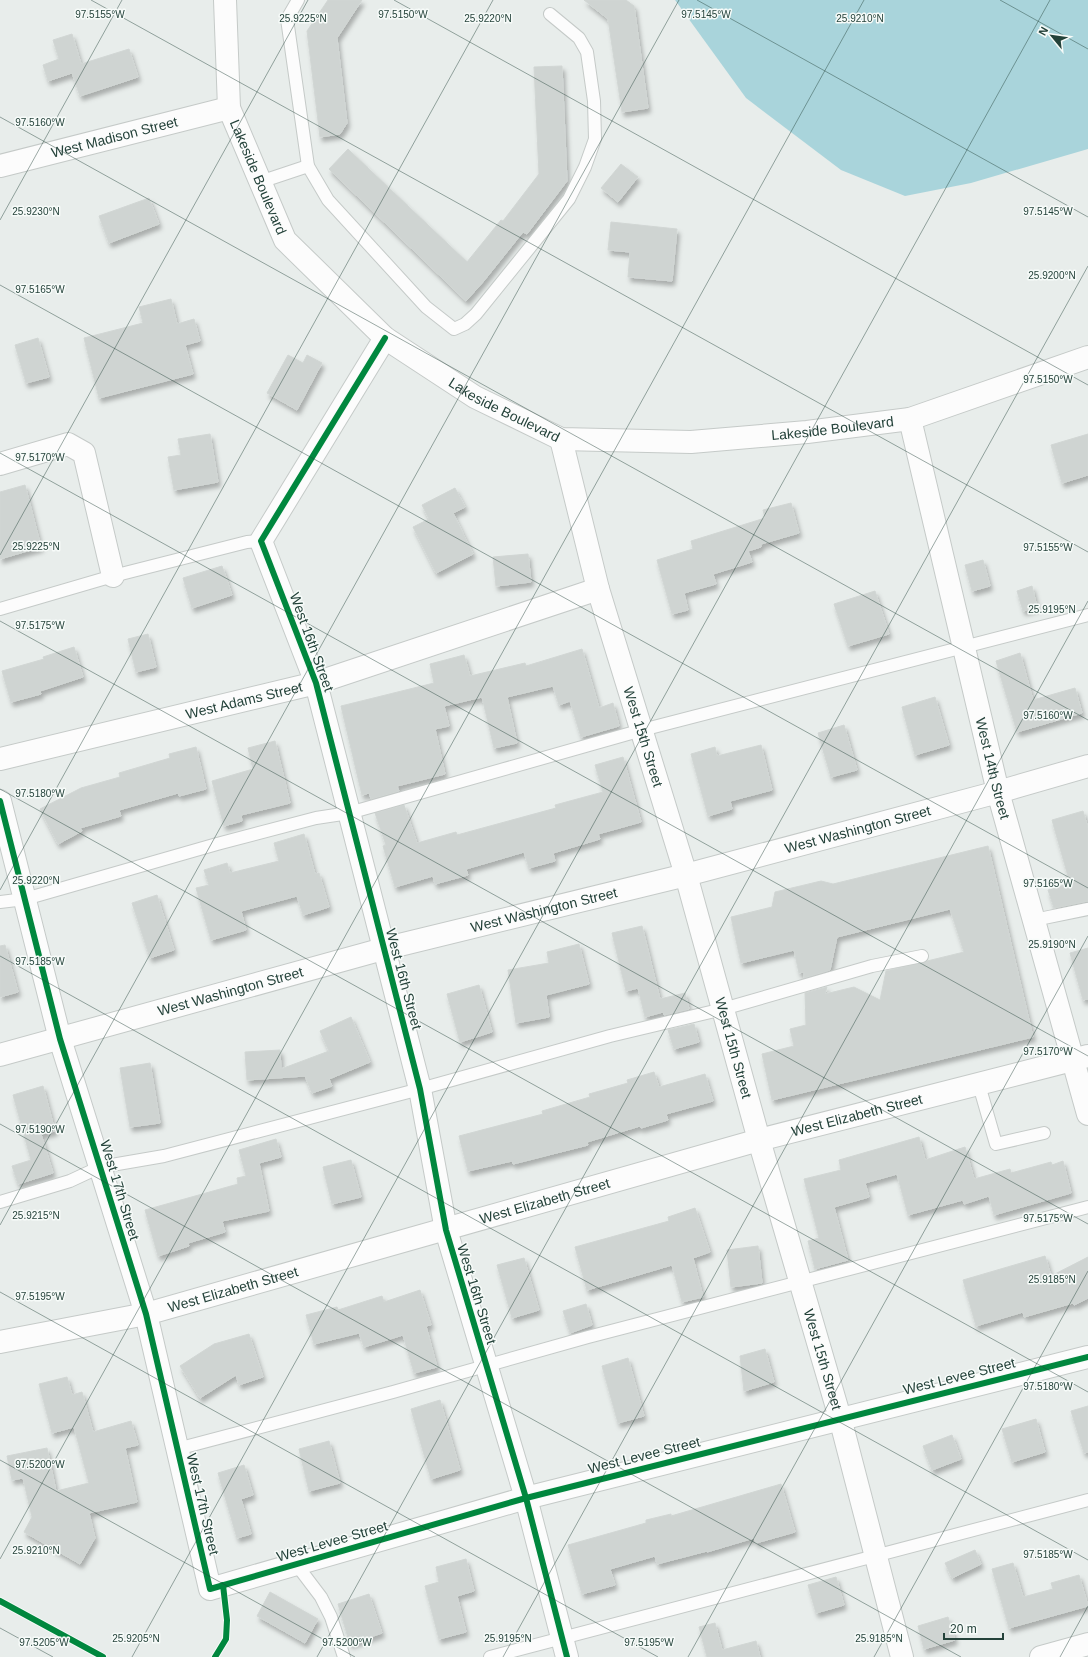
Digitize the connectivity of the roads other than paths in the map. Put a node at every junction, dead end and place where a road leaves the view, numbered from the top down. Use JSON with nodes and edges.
{"nodes":[{"id":1,"x":224,"y":0,"type":"edge"},
{"id":2,"x":298,"y":0,"type":"edge"},
{"id":3,"x":550,"y":14,"type":"dead end"},
{"id":4,"x":229,"y":108,"type":"junction"},
{"id":5,"x":0,"y":166,"type":"edge"},
{"id":6,"x":308,"y":166,"type":"junction"},
{"id":7,"x":260,"y":182,"type":"junction"},
{"id":8,"x":385,"y":338,"type":"junction"},
{"id":9,"x":1088,"y":357,"type":"edge"},
{"id":10,"x":910,"y":420,"type":"junction"},
{"id":11,"x":561,"y":439,"type":"junction"},
{"id":12,"x":0,"y":464,"type":"edge"},
{"id":13,"x":261,"y":541,"type":"junction"},
{"id":14,"x":113,"y":576,"type":"junction"},
{"id":15,"x":598,"y":589,"type":"junction"},
{"id":16,"x":0,"y":609,"type":"edge"},
{"id":17,"x":1088,"y":615,"type":"edge"},
{"id":18,"x":964,"y":647,"type":"junction"},
{"id":19,"x":316,"y":683,"type":"junction"},
{"id":20,"x":642,"y":730,"type":"junction"},
{"id":21,"x":0,"y":759,"type":"edge"},
{"id":22,"x":1088,"y":766,"type":"edge"},
{"id":23,"x":998,"y":792,"type":"junction"},
{"id":24,"x":0,"y":800,"type":"edge"},
{"id":25,"x":349,"y":813,"type":"junction"},
{"id":26,"x":686,"y":875,"type":"junction"},
{"id":27,"x":25,"y":899,"type":"junction"},
{"id":28,"x":0,"y":902,"type":"edge"},
{"id":29,"x":1088,"y":909,"type":"edge"},
{"id":30,"x":1034,"y":920,"type":"junction"},
{"id":31,"x":383,"y":949,"type":"junction"},
{"id":32,"x":922,"y":956,"type":"dead end"},
{"id":33,"x":723,"y":1009,"type":"junction"},
{"id":34,"x":60,"y":1039,"type":"junction"},
{"id":35,"x":0,"y":1055,"type":"edge"},
{"id":36,"x":1081,"y":1058,"type":"edge"},
{"id":37,"x":979,"y":1084,"type":"junction"},
{"id":38,"x":420,"y":1089,"type":"junction"},
{"id":39,"x":1088,"y":1114,"type":"edge"},
{"id":40,"x":1044,"y":1133,"type":"dead end"},
{"id":41,"x":759,"y":1140,"type":"junction"},
{"id":42,"x":100,"y":1167,"type":"junction"},
{"id":43,"x":0,"y":1202,"type":"edge"},
{"id":44,"x":1088,"y":1207,"type":"edge"},
{"id":45,"x":446,"y":1230,"type":"junction"},
{"id":46,"x":801,"y":1283,"type":"junction"},
{"id":47,"x":146,"y":1314,"type":"junction"},
{"id":48,"x":0,"y":1342,"type":"edge"},
{"id":49,"x":1088,"y":1357,"type":"edge"},
{"id":50,"x":487,"y":1366,"type":"junction"},
{"id":51,"x":840,"y":1418,"type":"junction"},
{"id":52,"x":178,"y":1449,"type":"junction"},
{"id":53,"x":526,"y":1498,"type":"junction"},
{"id":54,"x":1088,"y":1500,"type":"edge"},
{"id":55,"x":876,"y":1556,"type":"junction"},
{"id":56,"x":296,"y":1564,"type":"junction"},
{"id":57,"x":210,"y":1589,"type":"joint"},
{"id":58,"x":1088,"y":1644,"type":"edge"},
{"id":59,"x":565,"y":1647,"type":"edge"},
{"id":60,"x":344,"y":1657,"type":"edge"},
{"id":61,"x":490,"y":1657,"type":"edge"},
{"id":62,"x":902,"y":1657,"type":"edge"},
{"id":63,"x":1041,"y":1657,"type":"edge"}],
"edges":[{"from":1,"to":4,"type":"street","name":"Lakeside Boulevard"},
{"from":2,"to":6,"type":"lane"},
{"from":3,"to":6,"type":"lane"},
{"from":4,"to":5,"type":"street","name":"West Madison Street"},
{"from":4,"to":7,"type":"street","name":"Lakeside Boulevard"},
{"from":6,"to":7,"type":"lane"},
{"from":7,"to":8,"type":"street","name":"Lakeside Boulevard"},
{"from":8,"to":11,"type":"street","name":"Lakeside Boulevard"},
{"from":8,"to":13,"type":"street"},
{"from":9,"to":10,"type":"street","name":"Lakeside Boulevard"},
{"from":10,"to":11,"type":"street","name":"Lakeside Boulevard"},
{"from":10,"to":18,"type":"street","name":"West 14th Street"},
{"from":11,"to":15,"type":"street","name":"West 15th Street"},
{"from":12,"to":14,"type":"street"},
{"from":13,"to":14,"type":"lane"},
{"from":13,"to":19,"type":"street","name":"West 16th Street"},
{"from":14,"to":16,"type":"lane"},
{"from":15,"to":19,"type":"street","name":"West Adams Street"},
{"from":15,"to":20,"type":"street","name":"West 15th Street"},
{"from":17,"to":18,"type":"lane"},
{"from":18,"to":20,"type":"lane"},
{"from":18,"to":23,"type":"street","name":"West 14th Street"},
{"from":19,"to":21,"type":"street","name":"West Adams Street"},
{"from":19,"to":25,"type":"street","name":"West 16th Street"},
{"from":20,"to":25,"type":"lane"},
{"from":20,"to":26,"type":"street","name":"West 15th Street"},
{"from":22,"to":23,"type":"street","name":"West Washington Street"},
{"from":23,"to":26,"type":"street","name":"West Washington Street"},
{"from":23,"to":30,"type":"street","name":"West 14th Street"},
{"from":24,"to":27,"type":"street","name":"West 17th Street"},
{"from":25,"to":27,"type":"lane"},
{"from":25,"to":31,"type":"street","name":"West 16th Street"},
{"from":26,"to":31,"type":"street","name":"West Washington Street"},
{"from":26,"to":33,"type":"street","name":"West 15th Street"},
{"from":27,"to":28,"type":"lane"},
{"from":27,"to":34,"type":"street","name":"West 17th Street"},
{"from":29,"to":30,"type":"lane"},
{"from":30,"to":36,"type":"street","name":"West 14th Street"},
{"from":31,"to":34,"type":"street","name":"West Washington Street"},
{"from":31,"to":38,"type":"street","name":"West 16th Street"},
{"from":32,"to":33,"type":"lane"},
{"from":33,"to":38,"type":"lane"},
{"from":33,"to":41,"type":"street","name":"West 15th Street"},
{"from":34,"to":35,"type":"street","name":"West Washington Street"},
{"from":34,"to":42,"type":"street","name":"West 17th Street"},
{"from":36,"to":37,"type":"street","name":"West Elizabeth Street"},
{"from":36,"to":39,"type":"street","name":"West 14th Street"},
{"from":37,"to":40,"type":"lane"},
{"from":37,"to":41,"type":"street","name":"West Elizabeth Street"},
{"from":38,"to":42,"type":"lane"},
{"from":38,"to":45,"type":"street","name":"West 16th Street"},
{"from":41,"to":45,"type":"street","name":"West Elizabeth Street"},
{"from":41,"to":46,"type":"street","name":"West 15th Street"},
{"from":42,"to":43,"type":"lane"},
{"from":42,"to":47,"type":"street","name":"West 17th Street"},
{"from":44,"to":46,"type":"lane"},
{"from":45,"to":47,"type":"street","name":"West Elizabeth Street"},
{"from":45,"to":50,"type":"street","name":"West 16th Street"},
{"from":46,"to":50,"type":"lane"},
{"from":46,"to":51,"type":"street","name":"West 15th Street"},
{"from":47,"to":48,"type":"street","name":"West Elizabeth Street"},
{"from":47,"to":52,"type":"street","name":"West 17th Street"},
{"from":49,"to":51,"type":"street","name":"West Levee Street"},
{"from":50,"to":52,"type":"lane"},
{"from":50,"to":53,"type":"street","name":"West 16th Street"},
{"from":51,"to":53,"type":"street","name":"West Levee Street"},
{"from":51,"to":55,"type":"street","name":"West 15th Street"},
{"from":52,"to":57,"type":"street","name":"West 17th Street"},
{"from":53,"to":56,"type":"street","name":"West Levee Street"},
{"from":53,"to":59,"type":"street","name":"West 16th Street"},
{"from":54,"to":55,"type":"lane"},
{"from":55,"to":59,"type":"lane"},
{"from":55,"to":62,"type":"street","name":"West 15th Street"},
{"from":56,"to":57,"type":"street","name":"West Levee Street"},
{"from":56,"to":60,"type":"lane"},
{"from":58,"to":63,"type":"street"},
{"from":59,"to":61,"type":"lane"}]}
